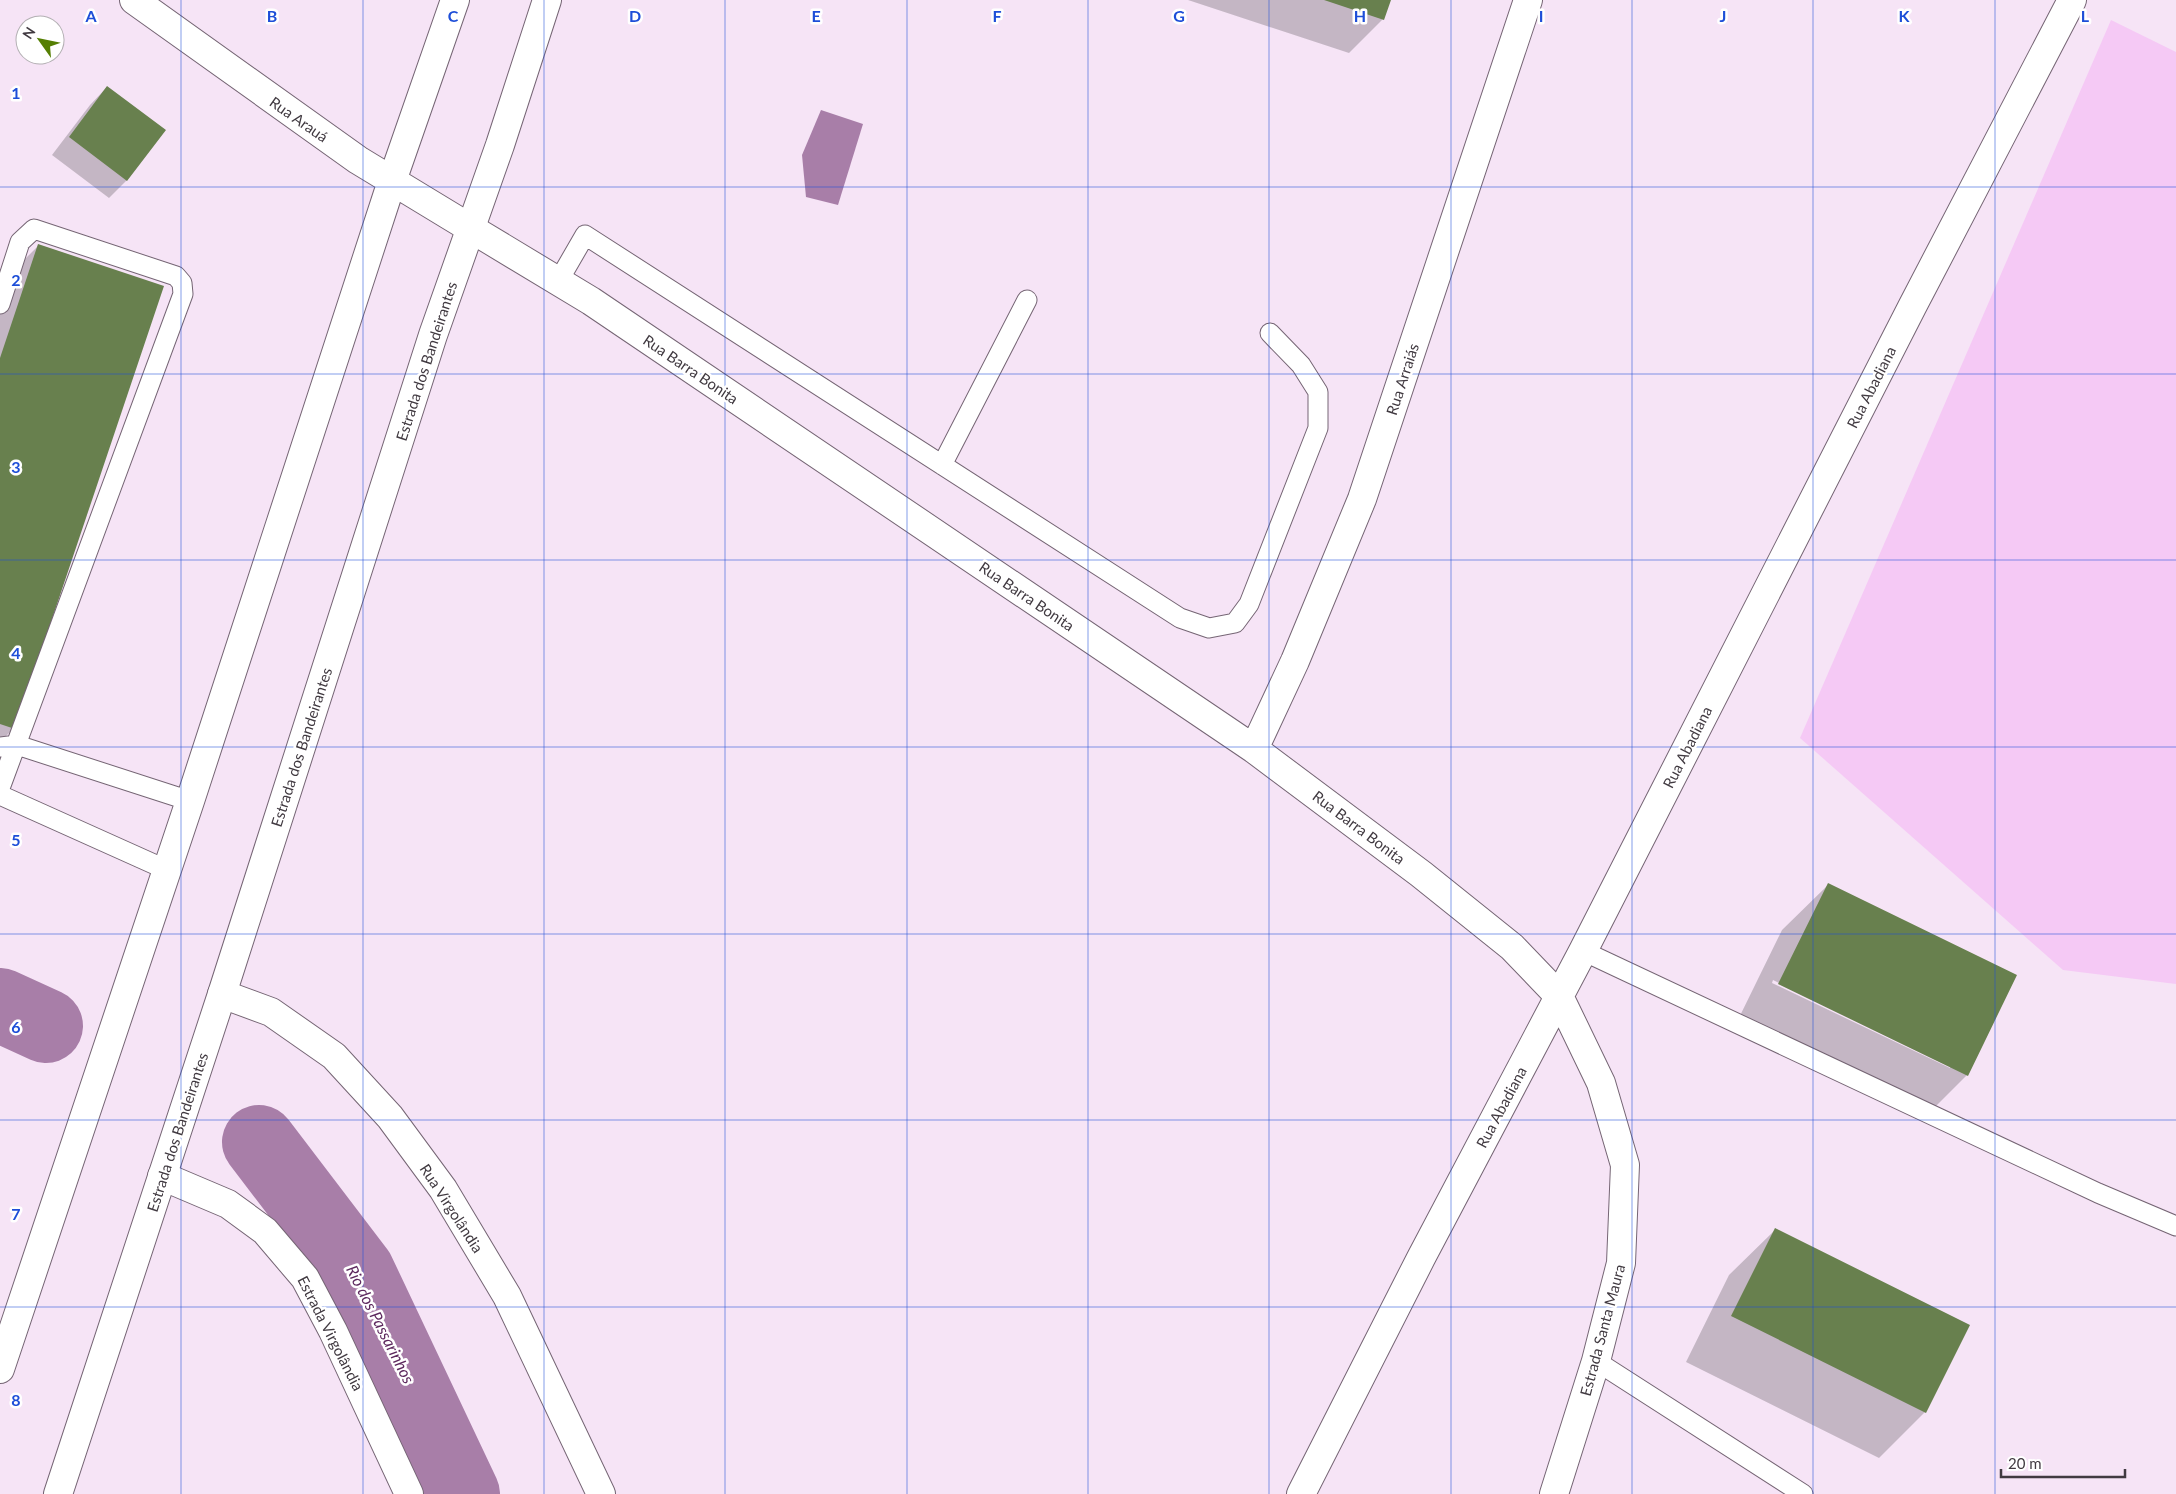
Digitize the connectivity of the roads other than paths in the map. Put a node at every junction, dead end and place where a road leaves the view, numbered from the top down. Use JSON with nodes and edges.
{"nodes":[{"id":1,"x":134,"y":0,"type":"edge"},
{"id":2,"x":455,"y":0,"type":"edge"},
{"id":3,"x":547,"y":0,"type":"edge"},
{"id":4,"x":1528,"y":0,"type":"edge"},
{"id":5,"x":2072,"y":0,"type":"edge"},
{"id":6,"x":392,"y":181,"type":"junction"},
{"id":7,"x":470,"y":228,"type":"junction"},
{"id":8,"x":559,"y":280,"type":"junction"},
{"id":9,"x":3,"y":281,"type":"edge"},
{"id":10,"x":1027,"y":300,"type":"dead end"},
{"id":11,"x":0,"y":304,"type":"edge"},
{"id":12,"x":1270,"y":333,"type":"dead end"},
{"id":13,"x":942,"y":465,"type":"junction"},
{"id":14,"x":9,"y":746,"type":"edge"},
{"id":15,"x":1254,"y":749,"type":"junction"},
{"id":16,"x":0,"y":788,"type":"edge"},
{"id":17,"x":0,"y":795,"type":"edge"},
{"id":18,"x":190,"y":801,"type":"junction"},
{"id":19,"x":166,"y":870,"type":"junction"},
{"id":20,"x":1584,"y":951,"type":"junction"},
{"id":21,"x":222,"y":994,"type":"junction"},
{"id":22,"x":1559,"y":996,"type":"junction"},
{"id":23,"x":162,"y":1176,"type":"junction"},
{"id":24,"x":2176,"y":1226,"type":"edge"},
{"id":25,"x":1596,"y":1362,"type":"junction"},
{"id":26,"x":0,"y":1369,"type":"edge"},
{"id":27,"x":58,"y":1494,"type":"edge"},
{"id":28,"x":409,"y":1494,"type":"edge"},
{"id":29,"x":601,"y":1494,"type":"edge"},
{"id":30,"x":1301,"y":1494,"type":"edge"},
{"id":31,"x":1554,"y":1494,"type":"edge"},
{"id":32,"x":1803,"y":1494,"type":"edge"}],
"edges":[{"from":1,"to":6,"type":"street","name":"Rua Arauá"},
{"from":2,"to":6,"type":"street"},
{"from":3,"to":7,"type":"street","name":"Estrada dos Bandeirantes"},
{"from":4,"to":15,"type":"street","name":"Rua Arraiás"},
{"from":5,"to":20,"type":"street","name":"Rua Abadiana"},
{"from":6,"to":7,"type":"street","name":"Rua Arauá"},
{"from":6,"to":18,"type":"street"},
{"from":7,"to":8,"type":"street","name":"Rua Barra Bonita"},
{"from":7,"to":21,"type":"street","name":"Estrada dos Bandeirantes"},
{"from":8,"to":13,"type":"lane"},
{"from":8,"to":15,"type":"street","name":"Rua Barra Bonita"},
{"from":9,"to":11,"type":"lane"},
{"from":9,"to":14,"type":"lane"},
{"from":10,"to":13,"type":"lane"},
{"from":12,"to":13,"type":"lane"},
{"from":14,"to":16,"type":"lane"},
{"from":14,"to":18,"type":"lane"},
{"from":15,"to":22,"type":"street","name":"Rua Barra Bonita"},
{"from":17,"to":19,"type":"lane"},
{"from":18,"to":19,"type":"street"},
{"from":19,"to":26,"type":"street"},
{"from":20,"to":22,"type":"street","name":"Rua Abadiana"},
{"from":20,"to":24,"type":"lane"},
{"from":21,"to":23,"type":"street","name":"Estrada dos Bandeirantes"},
{"from":21,"to":29,"type":"street","name":"Rua Virgolândia"},
{"from":22,"to":25,"type":"street","name":"Estrada Santa Maura"},
{"from":22,"to":30,"type":"street","name":"Rua Abadiana"},
{"from":23,"to":27,"type":"street","name":"Estrada dos Bandeirantes"},
{"from":23,"to":28,"type":"street","name":"Estrada Virgolândia"},
{"from":25,"to":31,"type":"street","name":"Estrada Santa Maura"},
{"from":25,"to":32,"type":"lane"}]}
